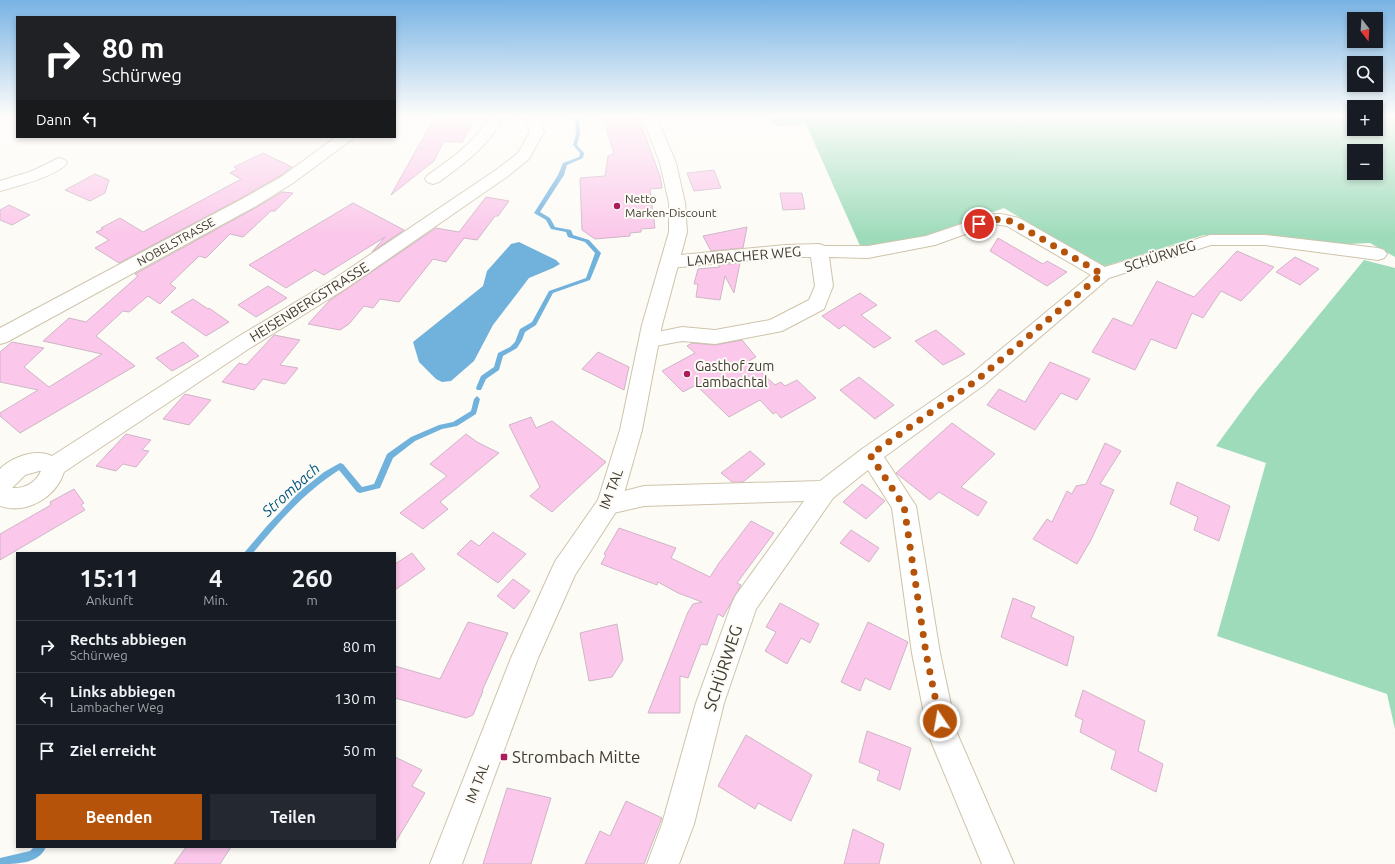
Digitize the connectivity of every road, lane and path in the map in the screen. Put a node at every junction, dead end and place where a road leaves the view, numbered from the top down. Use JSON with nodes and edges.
{"nodes":[{"id":1,"x":320,"y":156,"type":"edge"},
{"id":2,"x":462,"y":156,"type":"edge"},
{"id":3,"x":524,"y":156,"type":"edge"},
{"id":4,"x":665,"y":156,"type":"edge"},
{"id":5,"x":59,"y":163,"type":"dead end"},
{"id":6,"x":434,"y":179,"type":"dead end"},
{"id":7,"x":0,"y":186,"type":"edge"},
{"id":8,"x":819,"y":250,"type":"junction"},
{"id":9,"x":1378,"y":254,"type":"dead end"},
{"id":10,"x":670,"y":262,"type":"junction"},
{"id":11,"x":1102,"y":274,"type":"junction"},
{"id":12,"x":0,"y":337,"type":"edge"},
{"id":13,"x":650,"y":340,"type":"junction"},
{"id":14,"x":870,"y":455,"type":"junction"},
{"id":15,"x":53,"y":467,"type":"junction"},
{"id":16,"x":0,"y":489,"type":"edge"},
{"id":17,"x":825,"y":491,"type":"junction"},
{"id":18,"x":609,"y":504,"type":"junction"},
{"id":19,"x":446,"y":864,"type":"edge"},
{"id":20,"x":663,"y":864,"type":"edge"},
{"id":21,"x":998,"y":864,"type":"edge"}],
"edges":[{"from":1,"to":12,"type":"street","name":"NOBELSTRASSE"},
{"from":2,"to":6,"type":"street"},
{"from":3,"to":15,"type":"street","name":"HEISENBERGSTRASSE"},
{"from":4,"to":10,"type":"street","name":"IM TAL"},
{"from":5,"to":7,"type":"street"},
{"from":8,"to":10,"type":"street","name":"LAMBACHER WEG"},
{"from":8,"to":11,"type":"street","name":"LAMBACHER WEG"},
{"from":8,"to":13,"type":"street","name":"LAMBACHER WEG"},
{"from":9,"to":11,"type":"street","name":"SCHÜRWEG"},
{"from":10,"to":13,"type":"street","name":"IM TAL"},
{"from":11,"to":14,"type":"street","name":"SCHÜRWEG"},
{"from":13,"to":18,"type":"street","name":"IM TAL"},
{"from":14,"to":17,"type":"street","name":"SCHÜRWEG"},
{"from":14,"to":21,"type":"street"},
{"from":15,"to":16,"type":"street"},
{"from":15,"to":16,"type":"street"},
{"from":17,"to":18,"type":"street"},
{"from":17,"to":20,"type":"street","name":"SCHÜRWEG"},
{"from":18,"to":19,"type":"street","name":"IM TAL"}]}
